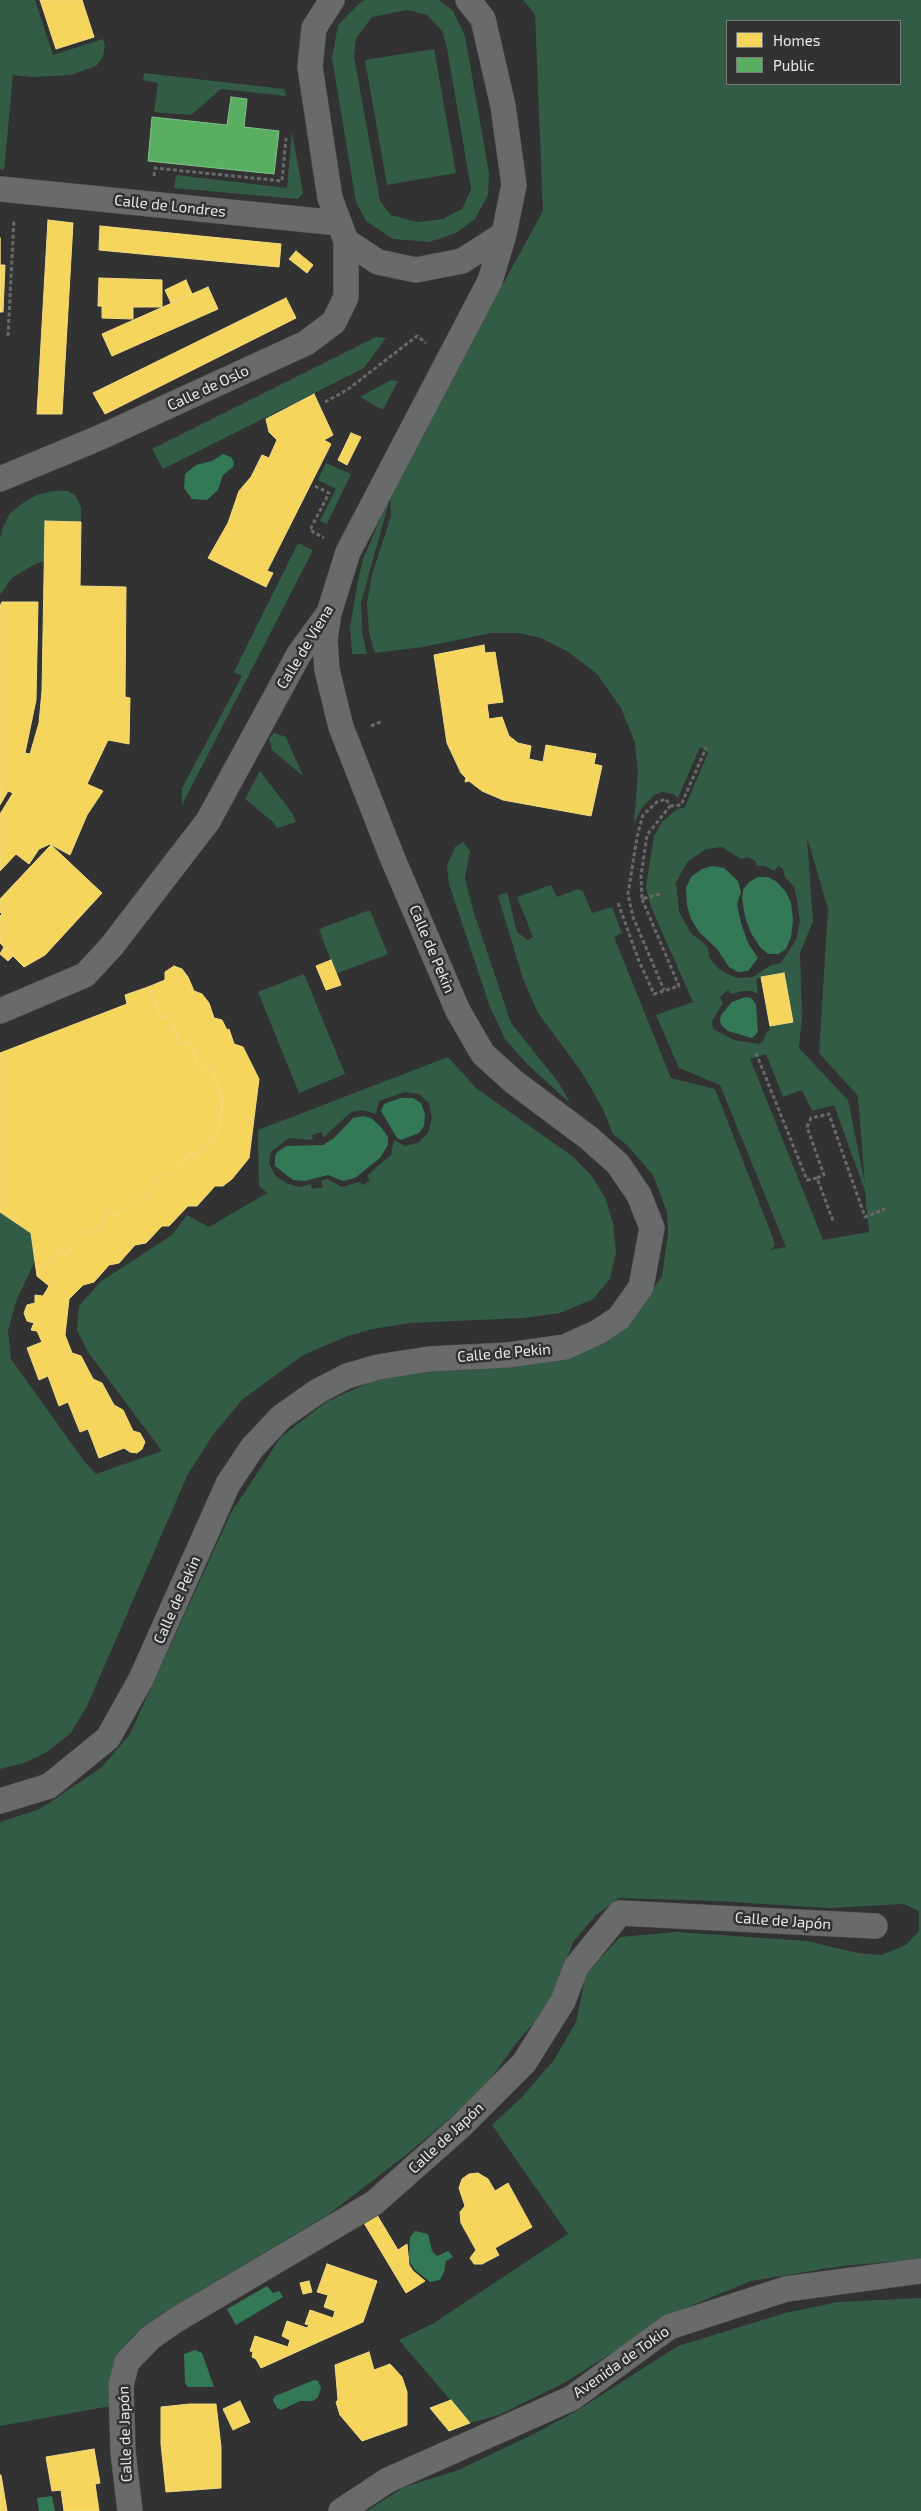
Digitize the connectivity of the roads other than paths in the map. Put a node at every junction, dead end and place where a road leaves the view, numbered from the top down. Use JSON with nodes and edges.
{"nodes":[{"id":1,"x":332,"y":0,"type":"edge"},
{"id":2,"x":468,"y":0,"type":"edge"},
{"id":3,"x":8,"y":190,"type":"edge"},
{"id":4,"x":343,"y":232,"type":"junction"},
{"id":5,"x":504,"y":234,"type":"junction"},
{"id":6,"x":0,"y":479,"type":"edge"},
{"id":7,"x":329,"y":613,"type":"junction"},
{"id":8,"x":0,"y":1011,"type":"edge"},
{"id":9,"x":0,"y":1801,"type":"edge"},
{"id":10,"x":875,"y":1926,"type":"dead end"},
{"id":11,"x":921,"y":2271,"type":"edge"},
{"id":12,"x":130,"y":2511,"type":"edge"},
{"id":13,"x":341,"y":2511,"type":"edge"}],
"edges":[{"from":1,"to":4,"type":"street","name":"Calle de Oslo"},
{"from":2,"to":5,"type":"street","name":"Calle de Viena"},
{"from":3,"to":4,"type":"street","name":"Calle de Londres"},
{"from":4,"to":5,"type":"street"},
{"from":4,"to":6,"type":"street","name":"Calle de Oslo"},
{"from":5,"to":7,"type":"street","name":"Calle de Viena"},
{"from":7,"to":8,"type":"street","name":"Calle de Viena"},
{"from":7,"to":9,"type":"street","name":"Calle de Pekin"},
{"from":10,"to":12,"type":"street","name":"Calle de Japón"},
{"from":11,"to":13,"type":"street","name":"Avenida de Tokio"}]}
